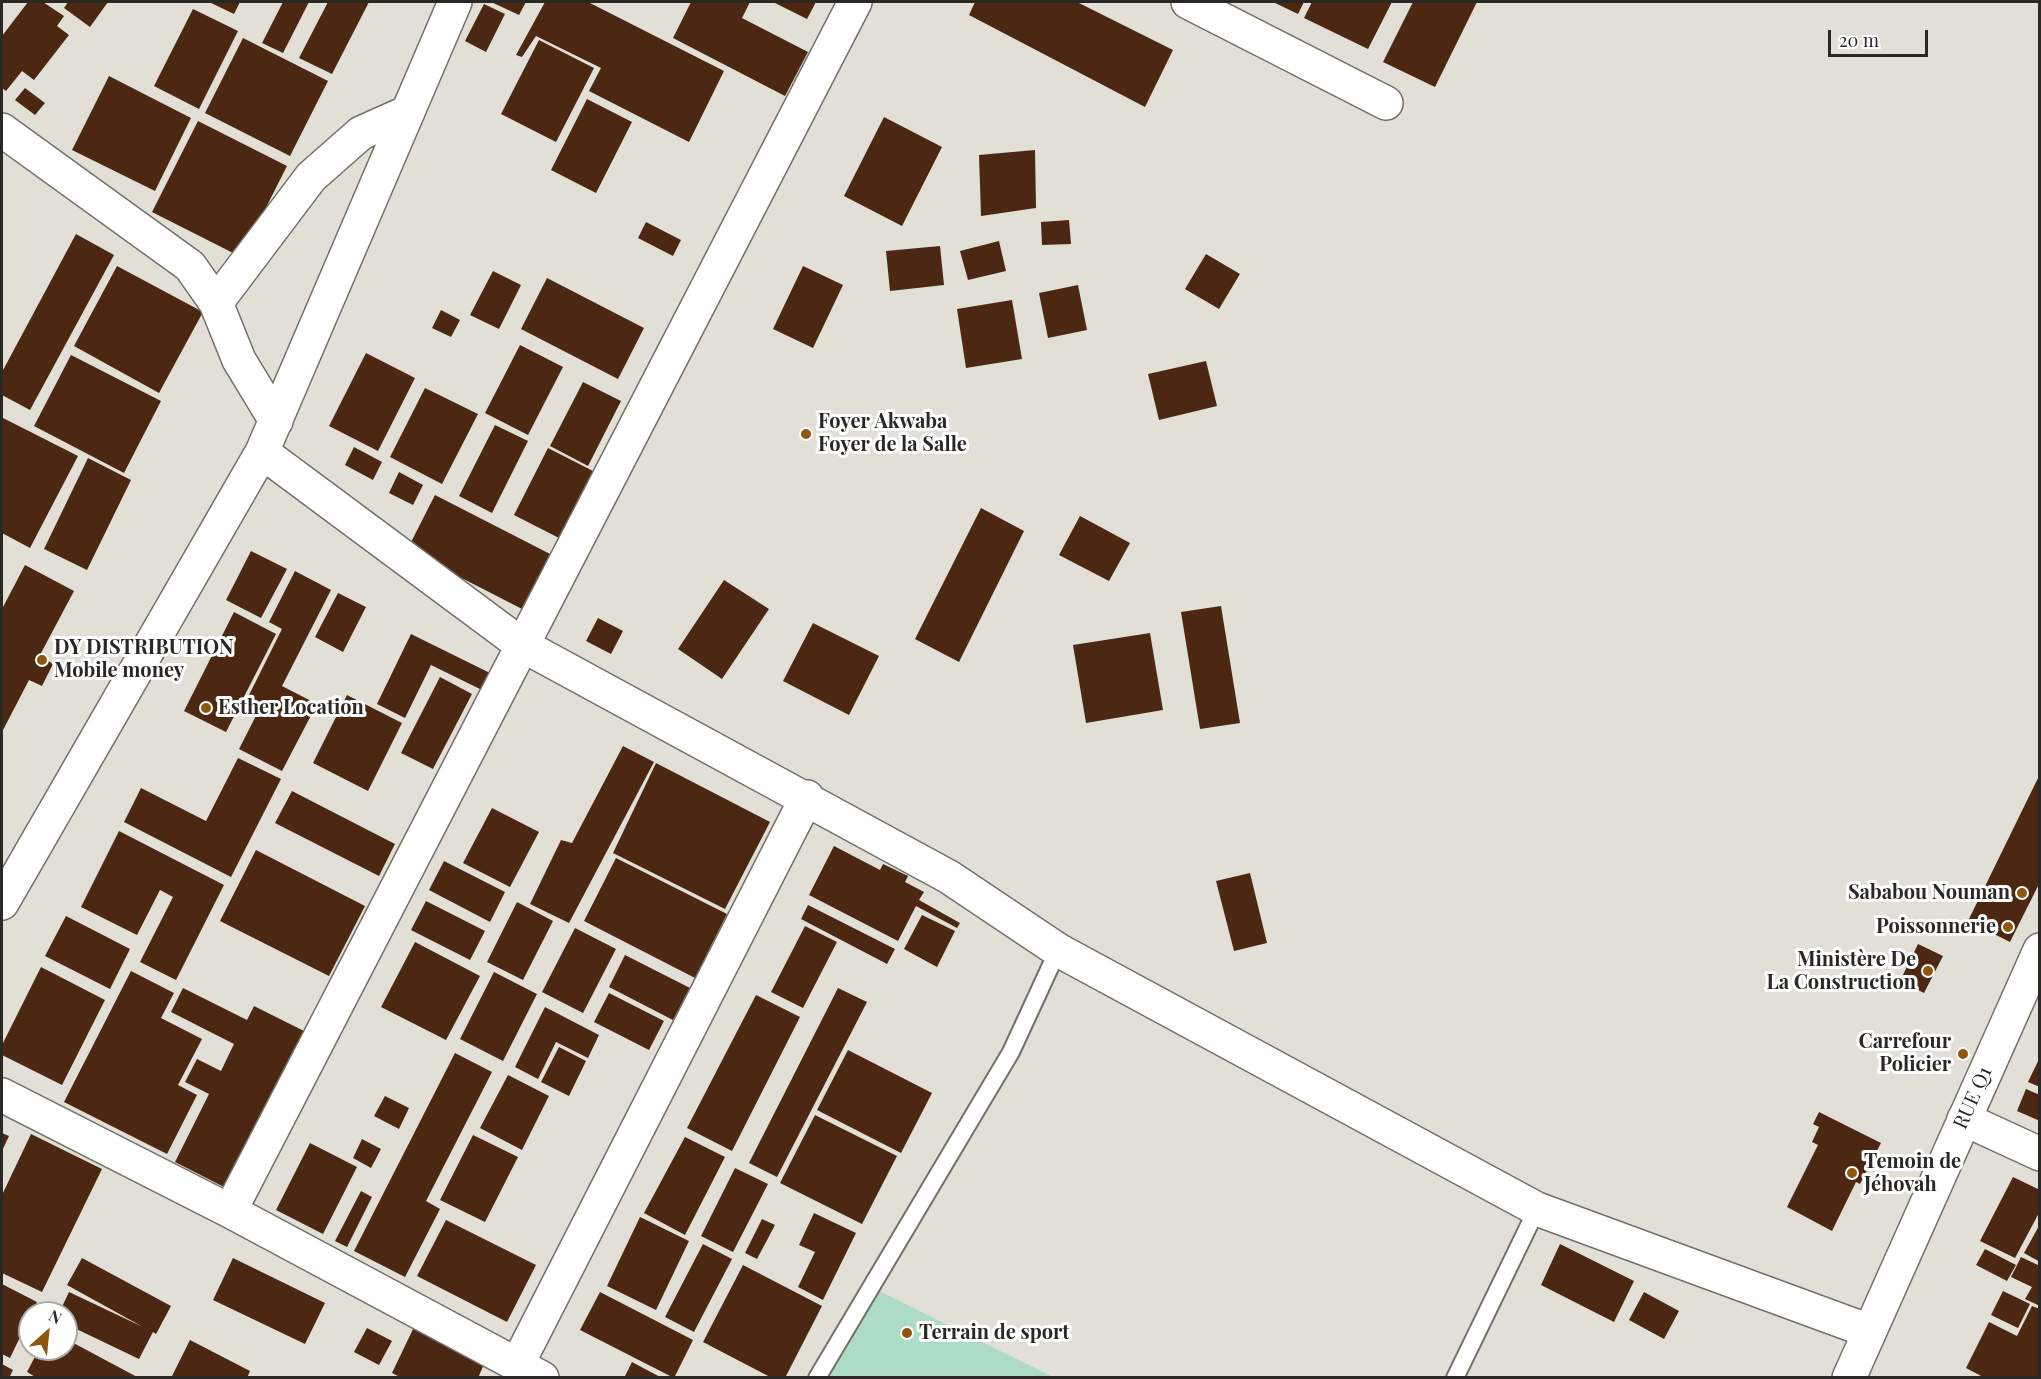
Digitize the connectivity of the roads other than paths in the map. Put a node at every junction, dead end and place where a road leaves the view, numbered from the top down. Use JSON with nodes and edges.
{"nodes":[{"id":1,"x":455,"y":2,"type":"edge"},
{"id":2,"x":855,"y":2,"type":"edge"},
{"id":3,"x":1188,"y":2,"type":"edge"},
{"id":4,"x":1386,"y":103,"type":"dead end"},
{"id":5,"x":408,"y":112,"type":"junction"},
{"id":6,"x":2,"y":130,"type":"edge"},
{"id":7,"x":216,"y":303,"type":"junction"},
{"id":8,"x":276,"y":422,"type":"junction"},
{"id":9,"x":262,"y":452,"type":"junction"},
{"id":10,"x":522,"y":645,"type":"junction"},
{"id":11,"x":807,"y":797,"type":"junction"},
{"id":12,"x":2,"y":903,"type":"edge"},
{"id":13,"x":1058,"y":950,"type":"junction"},
{"id":14,"x":2040,"y":950,"type":"edge"},
{"id":15,"x":2,"y":1095,"type":"edge"},
{"id":16,"x":1964,"y":1119,"type":"junction"},
{"id":17,"x":2040,"y":1154,"type":"edge"},
{"id":18,"x":1537,"y":1209,"type":"junction"},
{"id":19,"x":230,"y":1211,"type":"junction"},
{"id":20,"x":1869,"y":1331,"type":"junction"},
{"id":21,"x":530,"y":1371,"type":"edge"},
{"id":22,"x":817,"y":1377,"type":"edge"},
{"id":23,"x":1455,"y":1377,"type":"edge"},
{"id":24,"x":1849,"y":1377,"type":"edge"}],
"edges":[{"from":1,"to":5,"type":"street"},
{"from":2,"to":10,"type":"street"},
{"from":3,"to":4,"type":"street"},
{"from":5,"to":7,"type":"street"},
{"from":5,"to":8,"type":"street"},
{"from":6,"to":7,"type":"street"},
{"from":7,"to":8,"type":"street"},
{"from":8,"to":9,"type":"street"},
{"from":9,"to":10,"type":"street"},
{"from":9,"to":12,"type":"street"},
{"from":10,"to":11,"type":"street"},
{"from":10,"to":19,"type":"street"},
{"from":11,"to":13,"type":"street"},
{"from":11,"to":21,"type":"street"},
{"from":13,"to":18,"type":"street"},
{"from":13,"to":22,"type":"lane"},
{"from":14,"to":16,"type":"street","name":"RUE Q1"},
{"from":15,"to":19,"type":"street"},
{"from":16,"to":17,"type":"street"},
{"from":16,"to":20,"type":"street","name":"RUE Q1"},
{"from":18,"to":20,"type":"street"},
{"from":18,"to":23,"type":"lane"},
{"from":19,"to":21,"type":"street"},
{"from":20,"to":24,"type":"street","name":"RUE Q1"}]}
